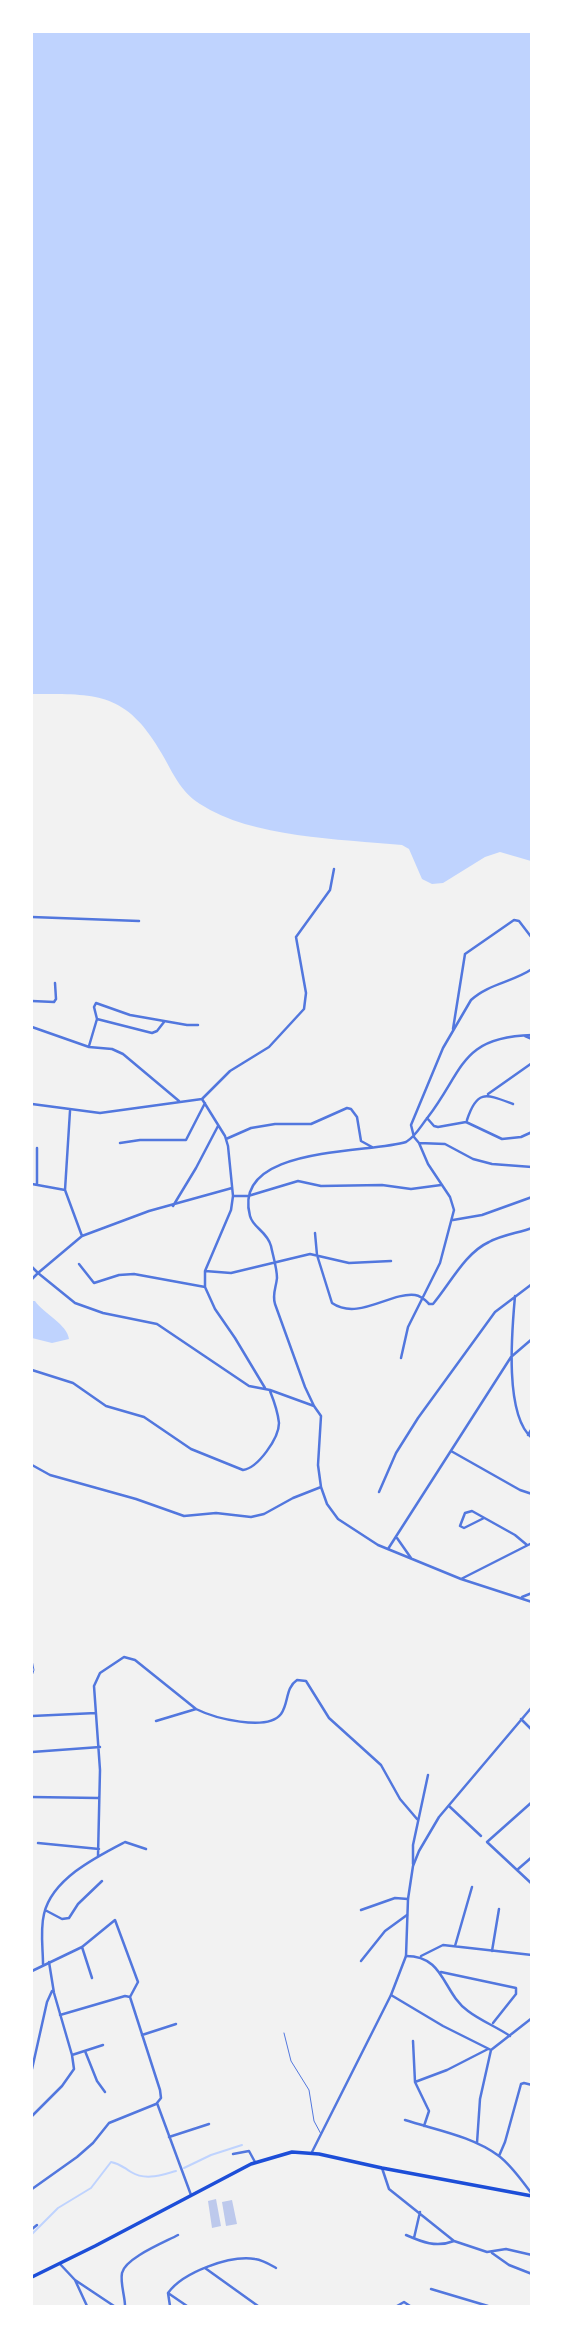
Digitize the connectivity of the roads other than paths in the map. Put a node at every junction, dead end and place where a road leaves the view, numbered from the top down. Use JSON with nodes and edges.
{"nodes":[{"id":1,"x":334,"y":869,"type":"dead end"},
{"id":2,"x":32,"y":917,"type":"edge"},
{"id":3,"x":139,"y":921,"type":"dead end"},
{"id":4,"x":531,"y":938,"type":"edge"},
{"id":5,"x":531,"y":969,"type":"edge"},
{"id":6,"x":55,"y":983,"type":"dead end"},
{"id":7,"x":32,"y":1001,"type":"edge"},
{"id":8,"x":97,"y":1019,"type":"junction"},
{"id":9,"x":164,"y":1022,"type":"junction"},
{"id":10,"x":198,"y":1025,"type":"dead end"},
{"id":11,"x":32,"y":1027,"type":"edge"},
{"id":12,"x":453,"y":1032,"type":"junction"},
{"id":13,"x":531,"y":1037,"type":"edge"},
{"id":14,"x":89,"y":1047,"type":"junction"},
{"id":15,"x":531,"y":1063,"type":"edge"},
{"id":16,"x":488,"y":1094,"type":"junction"},
{"id":17,"x":179,"y":1101,"type":"junction"},
{"id":18,"x":203,"y":1101,"type":"junction"},
{"id":19,"x":32,"y":1104,"type":"edge"},
{"id":20,"x":513,"y":1104,"type":"dead end"},
{"id":21,"x":70,"y":1111,"type":"junction"},
{"id":22,"x":427,"y":1118,"type":"junction"},
{"id":23,"x":466,"y":1122,"type":"junction"},
{"id":24,"x":218,"y":1126,"type":"junction"},
{"id":25,"x":531,"y":1132,"type":"edge"},
{"id":26,"x":414,"y":1137,"type":"junction"},
{"id":27,"x":226,"y":1139,"type":"junction"},
{"id":28,"x":120,"y":1143,"type":"dead end"},
{"id":29,"x":419,"y":1143,"type":"junction"},
{"id":30,"x":373,"y":1147,"type":"junction"},
{"id":31,"x":37,"y":1148,"type":"dead end"},
{"id":32,"x":531,"y":1167,"type":"edge"},
{"id":33,"x":32,"y":1184,"type":"edge"},
{"id":34,"x":37,"y":1185,"type":"junction"},
{"id":35,"x":441,"y":1185,"type":"junction"},
{"id":36,"x":232,"y":1188,"type":"junction"},
{"id":37,"x":65,"y":1190,"type":"junction"},
{"id":38,"x":233,"y":1196,"type":"junction"},
{"id":39,"x":248,"y":1196,"type":"junction"},
{"id":40,"x":531,"y":1197,"type":"edge"},
{"id":41,"x":173,"y":1206,"type":"junction"},
{"id":42,"x":453,"y":1220,"type":"junction"},
{"id":43,"x":531,"y":1228,"type":"edge"},
{"id":44,"x":314,"y":1233,"type":"dead end"},
{"id":45,"x":82,"y":1236,"type":"junction"},
{"id":46,"x":317,"y":1255,"type":"junction"},
{"id":47,"x":391,"y":1261,"type":"dead end"},
{"id":48,"x":79,"y":1264,"type":"dead end"},
{"id":49,"x":275,"y":1264,"type":"junction"},
{"id":50,"x":32,"y":1267,"type":"edge"},
{"id":51,"x":205,"y":1271,"type":"junction"},
{"id":52,"x":38,"y":1273,"type":"junction"},
{"id":53,"x":32,"y":1279,"type":"edge"},
{"id":54,"x":531,"y":1284,"type":"edge"},
{"id":55,"x":205,"y":1287,"type":"junction"},
{"id":56,"x":515,"y":1295,"type":"junction"},
{"id":57,"x":422,"y":1297,"type":"junction"},
{"id":58,"x":531,"y":1339,"type":"edge"},
{"id":59,"x":511,"y":1357,"type":"junction"},
{"id":60,"x":401,"y":1358,"type":"dead end"},
{"id":61,"x":32,"y":1370,"type":"edge"},
{"id":62,"x":267,"y":1389,"type":"junction"},
{"id":63,"x":314,"y":1406,"type":"junction"},
{"id":64,"x":531,"y":1428,"type":"edge"},
{"id":65,"x":530,"y":1436,"type":"edge"},
{"id":66,"x":451,"y":1451,"type":"junction"},
{"id":67,"x":32,"y":1465,"type":"edge"},
{"id":68,"x":321,"y":1488,"type":"junction"},
{"id":69,"x":379,"y":1492,"type":"dead end"},
{"id":70,"x":531,"y":1494,"type":"edge"},
{"id":71,"x":484,"y":1518,"type":"junction"},
{"id":72,"x":396,"y":1536,"type":"junction"},
{"id":73,"x":529,"y":1544,"type":"edge"},
{"id":74,"x":388,"y":1549,"type":"junction"},
{"id":75,"x":411,"y":1558,"type":"junction"},
{"id":76,"x":461,"y":1579,"type":"junction"},
{"id":77,"x":531,"y":1593,"type":"edge"},
{"id":78,"x":521,"y":1598,"type":"junction"},
{"id":79,"x":531,"y":1602,"type":"edge"},
{"id":80,"x":32,"y":1660,"type":"edge"},
{"id":81,"x":32,"y":1676,"type":"edge"},
{"id":82,"x":531,"y":1707,"type":"edge"},
{"id":83,"x":196,"y":1709,"type":"junction"},
{"id":84,"x":96,"y":1713,"type":"junction"},
{"id":85,"x":32,"y":1716,"type":"edge"},
{"id":86,"x":521,"y":1719,"type":"junction"},
{"id":87,"x":156,"y":1721,"type":"dead end"},
{"id":88,"x":531,"y":1730,"type":"edge"},
{"id":89,"x":100,"y":1747,"type":"junction"},
{"id":90,"x":32,"y":1752,"type":"edge"},
{"id":91,"x":428,"y":1775,"type":"dead end"},
{"id":92,"x":32,"y":1797,"type":"edge"},
{"id":93,"x":99,"y":1798,"type":"junction"},
{"id":94,"x":531,"y":1802,"type":"edge"},
{"id":95,"x":449,"y":1806,"type":"junction"},
{"id":96,"x":417,"y":1819,"type":"junction"},
{"id":97,"x":481,"y":1836,"type":"dead end"},
{"id":98,"x":38,"y":1843,"type":"dead end"},
{"id":99,"x":99,"y":1849,"type":"junction"},
{"id":100,"x":146,"y":1849,"type":"dead end"},
{"id":101,"x":98,"y":1856,"type":"junction"},
{"id":102,"x":531,"y":1857,"type":"edge"},
{"id":103,"x":413,"y":1866,"type":"junction"},
{"id":104,"x":517,"y":1870,"type":"junction"},
{"id":105,"x":102,"y":1881,"type":"dead end"},
{"id":106,"x":531,"y":1884,"type":"edge"},
{"id":107,"x":472,"y":1887,"type":"dead end"},
{"id":108,"x":408,"y":1899,"type":"junction"},
{"id":109,"x":499,"y":1909,"type":"dead end"},
{"id":110,"x":45,"y":1910,"type":"junction"},
{"id":111,"x":361,"y":1910,"type":"dead end"},
{"id":112,"x":407,"y":1915,"type":"junction"},
{"id":113,"x":456,"y":1946,"type":"junction"},
{"id":114,"x":82,"y":1947,"type":"junction"},
{"id":115,"x":492,"y":1951,"type":"junction"},
{"id":116,"x":531,"y":1955,"type":"edge"},
{"id":117,"x":406,"y":1956,"type":"junction"},
{"id":118,"x":421,"y":1956,"type":"junction"},
{"id":119,"x":361,"y":1961,"type":"dead end"},
{"id":120,"x":49,"y":1962,"type":"junction"},
{"id":121,"x":43,"y":1965,"type":"junction"},
{"id":122,"x":32,"y":1971,"type":"edge"},
{"id":123,"x":441,"y":1972,"type":"junction"},
{"id":124,"x":92,"y":1979,"type":"dead end"},
{"id":125,"x":53,"y":1989,"type":"junction"},
{"id":126,"x":391,"y":1995,"type":"junction"},
{"id":127,"x":130,"y":1997,"type":"junction"},
{"id":128,"x":60,"y":2015,"type":"junction"},
{"id":129,"x":531,"y":2018,"type":"edge"},
{"id":130,"x":176,"y":2024,"type":"dead end"},
{"id":131,"x":493,"y":2024,"type":"junction"},
{"id":132,"x":284,"y":2033,"type":"dead end"},
{"id":133,"x":142,"y":2035,"type":"junction"},
{"id":134,"x":510,"y":2036,"type":"junction"},
{"id":135,"x":413,"y":2041,"type":"dead end"},
{"id":136,"x":103,"y":2045,"type":"dead end"},
{"id":137,"x":490,"y":2050,"type":"junction"},
{"id":138,"x":85,"y":2051,"type":"junction"},
{"id":139,"x":72,"y":2055,"type":"junction"},
{"id":140,"x":32,"y":2069,"type":"edge"},
{"id":141,"x":415,"y":2082,"type":"junction"},
{"id":142,"x":531,"y":2085,"type":"edge"},
{"id":143,"x":105,"y":2092,"type":"dead end"},
{"id":144,"x":157,"y":2103,"type":"junction"},
{"id":145,"x":32,"y":2116,"type":"edge"},
{"id":146,"x":405,"y":2120,"type":"dead end"},
{"id":147,"x":209,"y":2124,"type":"dead end"},
{"id":148,"x":425,"y":2126,"type":"junction"},
{"id":149,"x":321,"y":2134,"type":"junction"},
{"id":150,"x":169,"y":2137,"type":"junction"},
{"id":151,"x":477,"y":2143,"type":"junction"},
{"id":152,"x":311,"y":2153,"type":"junction"},
{"id":153,"x":233,"y":2154,"type":"dead end"},
{"id":154,"x":499,"y":2156,"type":"junction"},
{"id":155,"x":255,"y":2162,"type":"junction"},
{"id":156,"x":382,"y":2168,"type":"junction"},
{"id":157,"x":32,"y":2189,"type":"edge"},
{"id":158,"x":191,"y":2195,"type":"junction"},
{"id":159,"x":531,"y":2195,"type":"edge"},
{"id":160,"x":420,"y":2212,"type":"junction"},
{"id":161,"x":37,"y":2225,"type":"dead end"},
{"id":162,"x":32,"y":2229,"type":"edge"},
{"id":163,"x":178,"y":2235,"type":"dead end"},
{"id":164,"x":406,"y":2235,"type":"dead end"},
{"id":165,"x":414,"y":2238,"type":"junction"},
{"id":166,"x":454,"y":2241,"type":"junction"},
{"id":167,"x":492,"y":2253,"type":"junction"},
{"id":168,"x":531,"y":2255,"type":"edge"},
{"id":169,"x":61,"y":2264,"type":"junction"},
{"id":170,"x":205,"y":2268,"type":"junction"},
{"id":171,"x":276,"y":2268,"type":"dead end"},
{"id":172,"x":531,"y":2274,"type":"edge"},
{"id":173,"x":32,"y":2277,"type":"edge"},
{"id":174,"x":75,"y":2280,"type":"junction"},
{"id":175,"x":432,"y":2289,"type":"dead end"},
{"id":176,"x":168,"y":2293,"type":"junction"},
{"id":177,"x":87,"y":2306,"type":"edge"},
{"id":178,"x":114,"y":2306,"type":"edge"},
{"id":179,"x":125,"y":2306,"type":"edge"},
{"id":180,"x":170,"y":2306,"type":"edge"},
{"id":181,"x":187,"y":2306,"type":"edge"},
{"id":182,"x":258,"y":2306,"type":"edge"},
{"id":183,"x":397,"y":2306,"type":"edge"},
{"id":184,"x":410,"y":2306,"type":"edge"},
{"id":185,"x":488,"y":2306,"type":"edge"}],
"edges":[{"from":1,"to":18,"type":"street"},
{"from":2,"to":3,"type":"street"},
{"from":4,"to":12,"type":"street"},
{"from":5,"to":12,"type":"street"},
{"from":6,"to":7,"type":"street"},
{"from":8,"to":9,"type":"street"},
{"from":8,"to":9,"type":"street"},
{"from":8,"to":14,"type":"street"},
{"from":9,"to":10,"type":"street"},
{"from":11,"to":14,"type":"street"},
{"from":12,"to":26,"type":"street"},
{"from":13,"to":22,"type":"street"},
{"from":14,"to":17,"type":"street"},
{"from":15,"to":16,"type":"street"},
{"from":16,"to":20,"type":"street"},
{"from":16,"to":23,"type":"street"},
{"from":17,"to":18,"type":"street"},
{"from":17,"to":21,"type":"street"},
{"from":18,"to":24,"type":"street"},
{"from":18,"to":28,"type":"street"},
{"from":19,"to":21,"type":"street"},
{"from":21,"to":37,"type":"street"},
{"from":22,"to":23,"type":"street"},
{"from":22,"to":26,"type":"street"},
{"from":23,"to":25,"type":"street"},
{"from":24,"to":27,"type":"street"},
{"from":24,"to":41,"type":"street"},
{"from":26,"to":29,"type":"street"},
{"from":26,"to":30,"type":"street"},
{"from":27,"to":30,"type":"street"},
{"from":27,"to":36,"type":"street"},
{"from":29,"to":32,"type":"street"},
{"from":29,"to":35,"type":"street"},
{"from":30,"to":39,"type":"street"},
{"from":31,"to":34,"type":"street"},
{"from":33,"to":34,"type":"street"},
{"from":34,"to":37,"type":"street"},
{"from":35,"to":39,"type":"street"},
{"from":35,"to":42,"type":"street"},
{"from":36,"to":38,"type":"street"},
{"from":36,"to":41,"type":"street"},
{"from":37,"to":45,"type":"street"},
{"from":38,"to":39,"type":"street"},
{"from":38,"to":51,"type":"street"},
{"from":39,"to":49,"type":"street"},
{"from":40,"to":42,"type":"street"},
{"from":41,"to":45,"type":"street"},
{"from":42,"to":57,"type":"street"},
{"from":43,"to":57,"type":"street"},
{"from":44,"to":46,"type":"street"},
{"from":45,"to":52,"type":"street"},
{"from":46,"to":47,"type":"street"},
{"from":46,"to":49,"type":"street"},
{"from":46,"to":57,"type":"street"},
{"from":48,"to":55,"type":"street"},
{"from":49,"to":51,"type":"street"},
{"from":49,"to":63,"type":"street"},
{"from":50,"to":52,"type":"street"},
{"from":51,"to":55,"type":"street"},
{"from":52,"to":53,"type":"street"},
{"from":52,"to":62,"type":"street"},
{"from":54,"to":56,"type":"street"},
{"from":55,"to":62,"type":"street"},
{"from":56,"to":59,"type":"street"},
{"from":56,"to":69,"type":"street"},
{"from":57,"to":60,"type":"street"},
{"from":58,"to":59,"type":"street"},
{"from":59,"to":65,"type":"street"},
{"from":59,"to":66,"type":"street"},
{"from":61,"to":62,"type":"street"},
{"from":62,"to":63,"type":"street"},
{"from":63,"to":68,"type":"street"},
{"from":64,"to":65,"type":"street"},
{"from":66,"to":70,"type":"street"},
{"from":66,"to":72,"type":"street"},
{"from":67,"to":68,"type":"street"},
{"from":68,"to":74,"type":"street"},
{"from":71,"to":71,"type":"street"},
{"from":71,"to":73,"type":"street"},
{"from":72,"to":74,"type":"street"},
{"from":72,"to":75,"type":"street"},
{"from":73,"to":76,"type":"street"},
{"from":74,"to":75,"type":"street"},
{"from":75,"to":76,"type":"street"},
{"from":76,"to":78,"type":"street"},
{"from":77,"to":78,"type":"street"},
{"from":78,"to":79,"type":"street"},
{"from":80,"to":81,"type":"lane"},
{"from":82,"to":86,"type":"street"},
{"from":83,"to":84,"type":"street"},
{"from":83,"to":87,"type":"street"},
{"from":83,"to":96,"type":"street"},
{"from":84,"to":85,"type":"street"},
{"from":84,"to":89,"type":"street"},
{"from":86,"to":88,"type":"street"},
{"from":86,"to":95,"type":"street"},
{"from":89,"to":90,"type":"street"},
{"from":89,"to":93,"type":"street"},
{"from":91,"to":96,"type":"street"},
{"from":92,"to":93,"type":"street"},
{"from":93,"to":99,"type":"street"},
{"from":94,"to":104,"type":"street"},
{"from":95,"to":97,"type":"street"},
{"from":95,"to":103,"type":"street"},
{"from":96,"to":103,"type":"street"},
{"from":98,"to":99,"type":"street"},
{"from":99,"to":101,"type":"street"},
{"from":100,"to":101,"type":"street"},
{"from":101,"to":110,"type":"street"},
{"from":102,"to":104,"type":"street"},
{"from":103,"to":108,"type":"street"},
{"from":104,"to":106,"type":"street"},
{"from":105,"to":110,"type":"street"},
{"from":107,"to":113,"type":"street"},
{"from":108,"to":111,"type":"street"},
{"from":108,"to":112,"type":"street"},
{"from":109,"to":115,"type":"street"},
{"from":110,"to":121,"type":"street"},
{"from":112,"to":117,"type":"street"},
{"from":112,"to":119,"type":"street"},
{"from":113,"to":115,"type":"street"},
{"from":113,"to":118,"type":"street"},
{"from":114,"to":120,"type":"street"},
{"from":114,"to":124,"type":"street"},
{"from":114,"to":127,"type":"street"},
{"from":115,"to":116,"type":"street"},
{"from":117,"to":118,"type":"street"},
{"from":117,"to":126,"type":"street"},
{"from":118,"to":123,"type":"street"},
{"from":120,"to":121,"type":"street"},
{"from":120,"to":125,"type":"street"},
{"from":121,"to":122,"type":"street"},
{"from":123,"to":131,"type":"street"},
{"from":123,"to":131,"type":"street"},
{"from":125,"to":128,"type":"street"},
{"from":125,"to":140,"type":"street"},
{"from":126,"to":137,"type":"street"},
{"from":126,"to":149,"type":"street"},
{"from":127,"to":128,"type":"street"},
{"from":127,"to":133,"type":"street"},
{"from":128,"to":139,"type":"street"},
{"from":129,"to":134,"type":"street"},
{"from":130,"to":133,"type":"street"},
{"from":131,"to":134,"type":"street"},
{"from":132,"to":149,"type":"lane"},
{"from":133,"to":144,"type":"street"},
{"from":134,"to":137,"type":"street"},
{"from":135,"to":141,"type":"street"},
{"from":136,"to":138,"type":"street"},
{"from":137,"to":141,"type":"street"},
{"from":137,"to":151,"type":"street"},
{"from":138,"to":139,"type":"street"},
{"from":138,"to":143,"type":"street"},
{"from":139,"to":145,"type":"street"},
{"from":141,"to":148,"type":"street"},
{"from":142,"to":154,"type":"street"},
{"from":144,"to":150,"type":"street"},
{"from":144,"to":157,"type":"street"},
{"from":146,"to":148,"type":"street"},
{"from":147,"to":150,"type":"street"},
{"from":148,"to":151,"type":"street"},
{"from":149,"to":152,"type":"street"},
{"from":150,"to":158,"type":"street"},
{"from":151,"to":154,"type":"street"},
{"from":152,"to":155,"type":"main road"},
{"from":152,"to":156,"type":"main road"},
{"from":153,"to":155,"type":"street"},
{"from":154,"to":159,"type":"street"},
{"from":155,"to":158,"type":"main road"},
{"from":156,"to":159,"type":"main road"},
{"from":156,"to":160,"type":"street"},
{"from":158,"to":169,"type":"main road"},
{"from":160,"to":165,"type":"street"},
{"from":160,"to":166,"type":"street"},
{"from":161,"to":162,"type":"street"},
{"from":163,"to":179,"type":"street"},
{"from":164,"to":165,"type":"street"},
{"from":165,"to":166,"type":"street"},
{"from":166,"to":167,"type":"street"},
{"from":167,"to":168,"type":"street"},
{"from":167,"to":172,"type":"street"},
{"from":169,"to":173,"type":"main road"},
{"from":169,"to":174,"type":"street"},
{"from":170,"to":171,"type":"street"},
{"from":170,"to":176,"type":"street"},
{"from":170,"to":182,"type":"street"},
{"from":174,"to":177,"type":"street"},
{"from":174,"to":178,"type":"street"},
{"from":175,"to":185,"type":"street"},
{"from":176,"to":180,"type":"street"},
{"from":176,"to":181,"type":"street"},
{"from":183,"to":184,"type":"street"}]}
